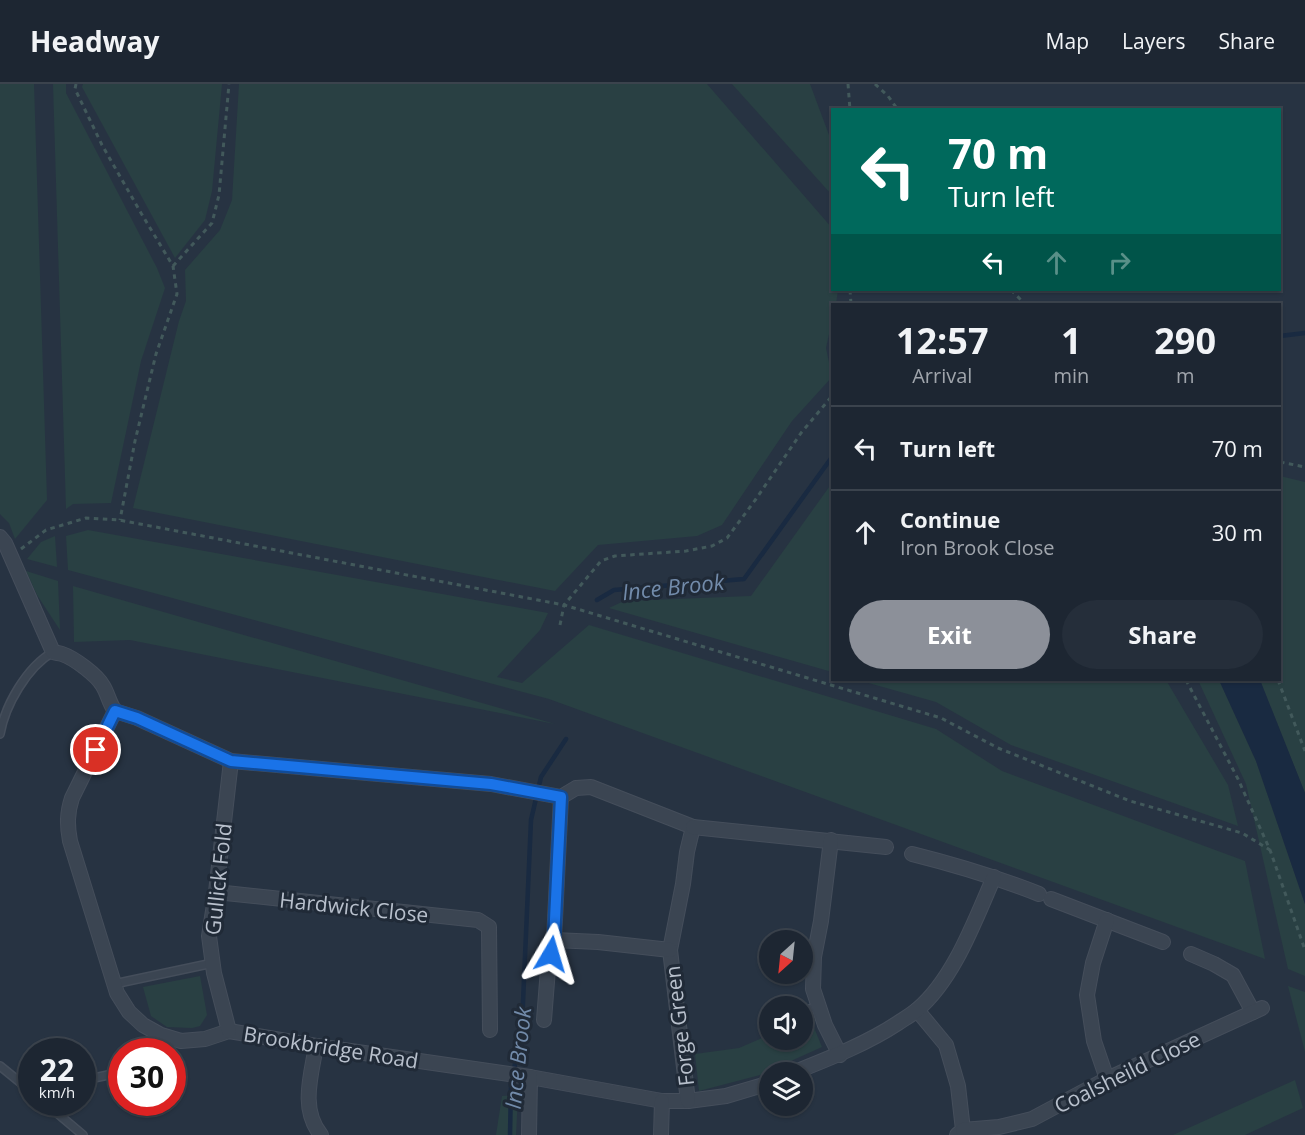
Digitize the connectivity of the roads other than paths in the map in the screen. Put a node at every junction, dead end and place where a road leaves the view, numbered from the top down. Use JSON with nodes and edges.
{"nodes":[{"id":1,"x":0,"y":537,"type":"edge"},
{"id":2,"x":53,"y":652,"type":"junction"},
{"id":3,"x":115,"y":711,"type":"junction"},
{"id":4,"x":0,"y":734,"type":"edge"},
{"id":5,"x":231,"y":761,"type":"junction"},
{"id":6,"x":558,"y":796,"type":"junction"},
{"id":7,"x":693,"y":827,"type":"junction"},
{"id":8,"x":831,"y":840,"type":"junction"},
{"id":9,"x":886,"y":847,"type":"dead end"},
{"id":10,"x":912,"y":854,"type":"dead end"},
{"id":11,"x":994,"y":876,"type":"junction"},
{"id":12,"x":216,"y":892,"type":"junction"},
{"id":13,"x":1107,"y":920,"type":"junction"},
{"id":14,"x":554,"y":940,"type":"junction"},
{"id":15,"x":1163,"y":942,"type":"dead end"},
{"id":16,"x":670,"y":950,"type":"junction"},
{"id":17,"x":1191,"y":954,"type":"dead end"},
{"id":18,"x":213,"y":963,"type":"junction"},
{"id":19,"x":114,"y":984,"type":"junction"},
{"id":20,"x":819,"y":1005,"type":"junction"},
{"id":21,"x":813,"y":1007,"type":"edge"},
{"id":22,"x":916,"y":1010,"type":"junction"},
{"id":23,"x":544,"y":1020,"type":"dead end"},
{"id":24,"x":490,"y":1030,"type":"dead end"},
{"id":25,"x":229,"y":1031,"type":"junction"},
{"id":26,"x":161,"y":1035,"type":"junction"},
{"id":27,"x":160,"y":1038,"type":"edge"},
{"id":28,"x":316,"y":1046,"type":"junction"},
{"id":29,"x":840,"y":1055,"type":"junction"},
{"id":30,"x":813,"y":1065,"type":"edge"},
{"id":31,"x":0,"y":1066,"type":"edge"},
{"id":32,"x":526,"y":1077,"type":"junction"},
{"id":33,"x":1107,"y":1079,"type":"junction"},
{"id":34,"x":18,"y":1081,"type":"edge"},
{"id":35,"x":759,"y":1086,"type":"edge"},
{"id":36,"x":662,"y":1101,"type":"junction"},
{"id":37,"x":688,"y":1101,"type":"junction"},
{"id":38,"x":61,"y":1116,"type":"edge"},
{"id":39,"x":960,"y":1133,"type":"edge"},
{"id":40,"x":83,"y":1135,"type":"edge"},
{"id":41,"x":321,"y":1135,"type":"edge"},
{"id":42,"x":529,"y":1135,"type":"edge"},
{"id":43,"x":661,"y":1135,"type":"edge"}],
"edges":[{"from":1,"to":2,"type":"street"},
{"from":2,"to":3,"type":"street"},
{"from":2,"to":4,"type":"lane"},
{"from":3,"to":5,"type":"street"},
{"from":3,"to":19,"type":"street","name":"Brookbridge Road"},
{"from":5,"to":6,"type":"street"},
{"from":5,"to":12,"type":"street","name":"Gullick Fold"},
{"from":6,"to":7,"type":"street"},
{"from":6,"to":14,"type":"street"},
{"from":7,"to":8,"type":"street"},
{"from":7,"to":16,"type":"street","name":"Forge Green"},
{"from":8,"to":9,"type":"street"},
{"from":8,"to":20,"type":"street"},
{"from":10,"to":11,"type":"street"},
{"from":11,"to":13,"type":"street"},
{"from":11,"to":22,"type":"street"},
{"from":12,"to":18,"type":"street","name":"Gullick Fold"},
{"from":12,"to":24,"type":"street","name":"Hardwick Close"},
{"from":13,"to":15,"type":"street"},
{"from":13,"to":33,"type":"street"},
{"from":14,"to":16,"type":"street","name":"Forge Green"},
{"from":14,"to":23,"type":"street"},
{"from":16,"to":37,"type":"street","name":"Forge Green"},
{"from":17,"to":33,"type":"street","name":"Coalsheild Close"},
{"from":18,"to":19,"type":"lane"},
{"from":18,"to":25,"type":"street","name":"Gullick Fold"},
{"from":19,"to":26,"type":"street","name":"Brookbridge Road"},
{"from":20,"to":21,"type":"lane"},
{"from":20,"to":29,"type":"street"},
{"from":22,"to":29,"type":"street"},
{"from":22,"to":39,"type":"street"},
{"from":25,"to":26,"type":"street","name":"Brookbridge Road"},
{"from":25,"to":28,"type":"street","name":"Brookbridge Road"},
{"from":26,"to":27,"type":"lane"},
{"from":28,"to":32,"type":"street","name":"Brookbridge Road"},
{"from":28,"to":41,"type":"street"},
{"from":29,"to":30,"type":"street"},
{"from":31,"to":34,"type":"lane"},
{"from":32,"to":36,"type":"street","name":"Brookbridge Road"},
{"from":32,"to":42,"type":"street"},
{"from":33,"to":39,"type":"street","name":"Coalsheild Close"},
{"from":35,"to":37,"type":"street","name":"Brookbridge Road"},
{"from":36,"to":37,"type":"street","name":"Brookbridge Road"},
{"from":36,"to":43,"type":"street"},
{"from":38,"to":40,"type":"lane"}]}
